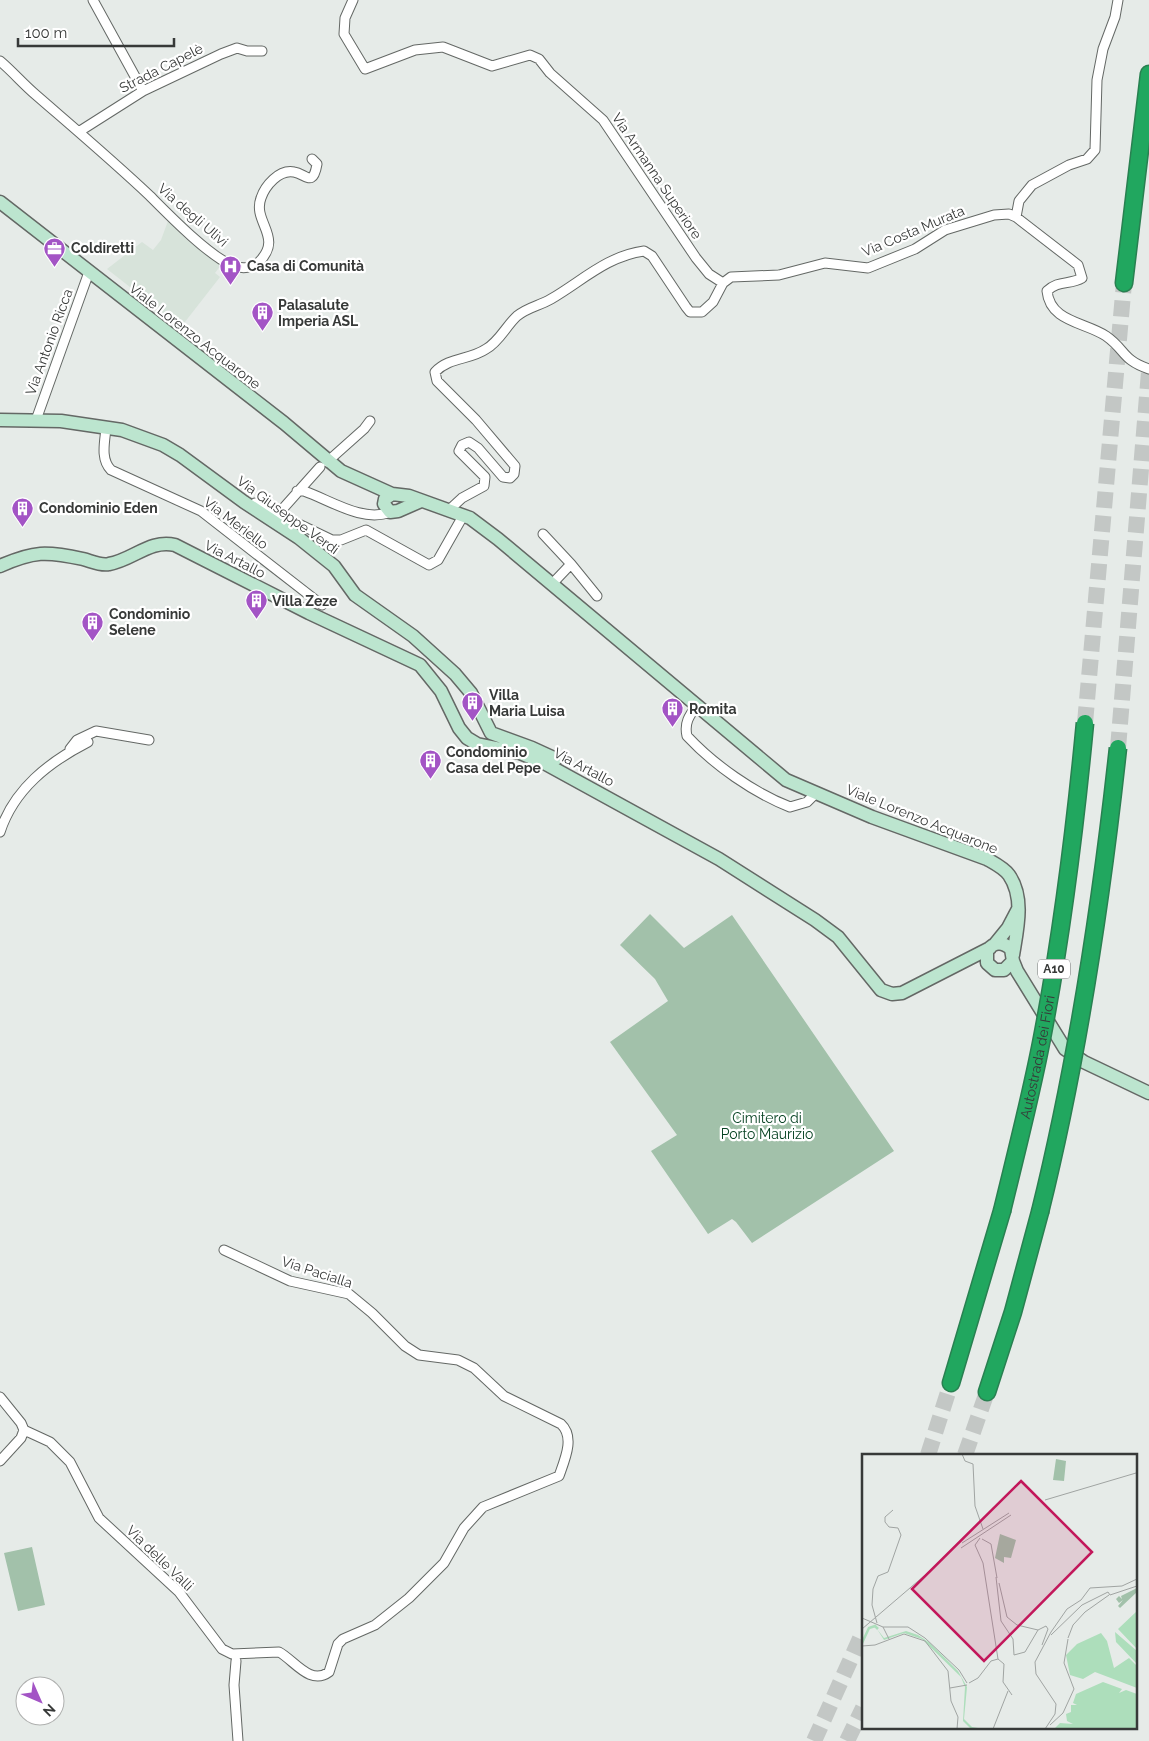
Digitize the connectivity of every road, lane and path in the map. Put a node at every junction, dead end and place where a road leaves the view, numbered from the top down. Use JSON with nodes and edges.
{"nodes":[{"id":1,"x":93,"y":0,"type":"edge"},
{"id":2,"x":353,"y":0,"type":"edge"},
{"id":3,"x":1118,"y":0,"type":"edge"},
{"id":4,"x":262,"y":51,"type":"dead end"},
{"id":5,"x":0,"y":61,"type":"edge"},
{"id":6,"x":1149,"y":74,"type":"edge"},
{"id":7,"x":143,"y":91,"type":"junction"},
{"id":8,"x":80,"y":131,"type":"junction"},
{"id":9,"x":312,"y":159,"type":"dead end"},
{"id":10,"x":0,"y":202,"type":"edge"},
{"id":11,"x":1016,"y":217,"type":"junction"},
{"id":12,"x":89,"y":272,"type":"junction"},
{"id":13,"x":723,"y":283,"type":"junction"},
{"id":14,"x":1124,"y":283,"type":"tunnel mouth"},
{"id":15,"x":1149,"y":369,"type":"edge"},
{"id":16,"x":0,"y":420,"type":"edge"},
{"id":17,"x":36,"y":420,"type":"junction"},
{"id":18,"x":370,"y":421,"type":"dead end"},
{"id":19,"x":106,"y":428,"type":"junction"},
{"id":20,"x":323,"y":465,"type":"junction"},
{"id":21,"x":297,"y":491,"type":"junction"},
{"id":22,"x":232,"y":494,"type":"junction"},
{"id":23,"x":392,"y":502,"type":"junction"},
{"id":24,"x":449,"y":510,"type":"junction"},
{"id":25,"x":279,"y":513,"type":"junction"},
{"id":26,"x":463,"y":516,"type":"junction"},
{"id":27,"x":543,"y":534,"type":"dead end"},
{"id":28,"x":571,"y":564,"type":"junction"},
{"id":29,"x":0,"y":566,"type":"edge"},
{"id":30,"x":552,"y":584,"type":"junction"},
{"id":31,"x":597,"y":596,"type":"dead end"},
{"id":32,"x":322,"y":605,"type":"dead end"},
{"id":33,"x":697,"y":705,"type":"junction"},
{"id":34,"x":1085,"y":723,"type":"tunnel mouth"},
{"id":35,"x":149,"y":740,"type":"dead end"},
{"id":36,"x":88,"y":742,"type":"dead end"},
{"id":37,"x":1118,"y":748,"type":"tunnel mouth"},
{"id":38,"x":64,"y":754,"type":"junction"},
{"id":39,"x":575,"y":778,"type":"junction"},
{"id":40,"x":816,"y":793,"type":"junction"},
{"id":41,"x":2,"y":817,"type":"edge"},
{"id":42,"x":0,"y":832,"type":"edge"},
{"id":43,"x":1018,"y":908,"type":"junction"},
{"id":44,"x":992,"y":946,"type":"junction"},
{"id":45,"x":1010,"y":962,"type":"junction"},
{"id":46,"x":990,"y":966,"type":"junction"},
{"id":47,"x":953,"y":967,"type":"junction"},
{"id":48,"x":1149,"y":1093,"type":"edge"},
{"id":49,"x":224,"y":1250,"type":"dead end"},
{"id":50,"x":951,"y":1383,"type":"tunnel mouth"},
{"id":51,"x":987,"y":1392,"type":"tunnel mouth"},
{"id":52,"x":0,"y":1397,"type":"edge"},
{"id":53,"x":24,"y":1430,"type":"junction"},
{"id":54,"x":568,"y":1436,"type":"joint"},
{"id":55,"x":0,"y":1461,"type":"edge"},
{"id":56,"x":236,"y":1661,"type":"dead end"},
{"id":57,"x":238,"y":1741,"type":"edge"}],
"edges":[{"from":1,"to":7,"type":"street"},
{"from":2,"to":13,"type":"street","name":"Via Armanna Superiore"},
{"from":3,"to":11,"type":"street"},
{"from":4,"to":7,"type":"street","name":"Strada Capelè"},
{"from":5,"to":8,"type":"street","name":"Via degli Ulivi"},
{"from":6,"to":14,"type":"highway"},
{"from":7,"to":8,"type":"street","name":"Strada Capelè"},
{"from":8,"to":9,"type":"street","name":"Via degli Ulivi"},
{"from":10,"to":12,"type":"street","name":"Viale Lorenzo Acquarone"},
{"from":11,"to":13,"type":"street","name":"Via Costa Murata"},
{"from":11,"to":15,"type":"street"},
{"from":12,"to":17,"type":"street","name":"Via Antonio Ricca"},
{"from":12,"to":20,"type":"street","name":"Viale Lorenzo Acquarone"},
{"from":13,"to":24,"type":"street"},
{"from":16,"to":17,"type":"street","name":"Via Giuseppe Verdi"},
{"from":17,"to":19,"type":"street","name":"Via Giuseppe Verdi"},
{"from":18,"to":20,"type":"street"},
{"from":19,"to":22,"type":"street","name":"Via Giuseppe Verdi"},
{"from":19,"to":32,"type":"street","name":"Via Meriello"},
{"from":20,"to":21,"type":"street"},
{"from":20,"to":23,"type":"street","name":"Viale Lorenzo Acquarone"},
{"from":21,"to":23,"type":"street"},
{"from":21,"to":25,"type":"street"},
{"from":22,"to":25,"type":"street"},
{"from":22,"to":39,"type":"street","name":"Via Giuseppe Verdi"},
{"from":23,"to":24,"type":"street","name":"Viale Lorenzo Acquarone"},
{"from":24,"to":26,"type":"street","name":"Viale Lorenzo Acquarone"},
{"from":25,"to":26,"type":"street"},
{"from":26,"to":30,"type":"street","name":"Viale Lorenzo Acquarone"},
{"from":27,"to":28,"type":"street"},
{"from":28,"to":30,"type":"street"},
{"from":28,"to":31,"type":"street"},
{"from":29,"to":39,"type":"street","name":"Via Artallo"},
{"from":30,"to":33,"type":"street","name":"Viale Lorenzo Acquarone"},
{"from":33,"to":40,"type":"street","name":"Viale Lorenzo Acquarone"},
{"from":33,"to":40,"type":"street"},
{"from":34,"to":50,"type":"highway","name":"Autostrada dei Fiori","number":"A10","bridge":true},
{"from":35,"to":38,"type":"street"},
{"from":36,"to":38,"type":"street"},
{"from":37,"to":51,"type":"highway","number":"A10","bridge":true},
{"from":38,"to":41,"type":"street"},
{"from":39,"to":47,"type":"street","name":"Via Artallo"},
{"from":40,"to":43,"type":"street","name":"Viale Lorenzo Acquarone"},
{"from":41,"to":42,"type":"street"},
{"from":43,"to":44,"type":"street"},
{"from":43,"to":45,"type":"street","name":"Viale Lorenzo Acquarone"},
{"from":44,"to":45,"type":"street"},
{"from":44,"to":46,"type":"street"},
{"from":44,"to":47,"type":"street","name":"Via Artallo"},
{"from":45,"to":46,"type":"street","name":"Via Artallo"},
{"from":45,"to":48,"type":"street"},
{"from":46,"to":47,"type":"street","name":"Via Artallo"},
{"from":49,"to":54,"type":"street","name":"Via Pacialla"},
{"from":52,"to":53,"type":"street"},
{"from":53,"to":54,"type":"street","name":"Via delle Valli"},
{"from":53,"to":55,"type":"street"},
{"from":56,"to":57,"type":"street"}]}
